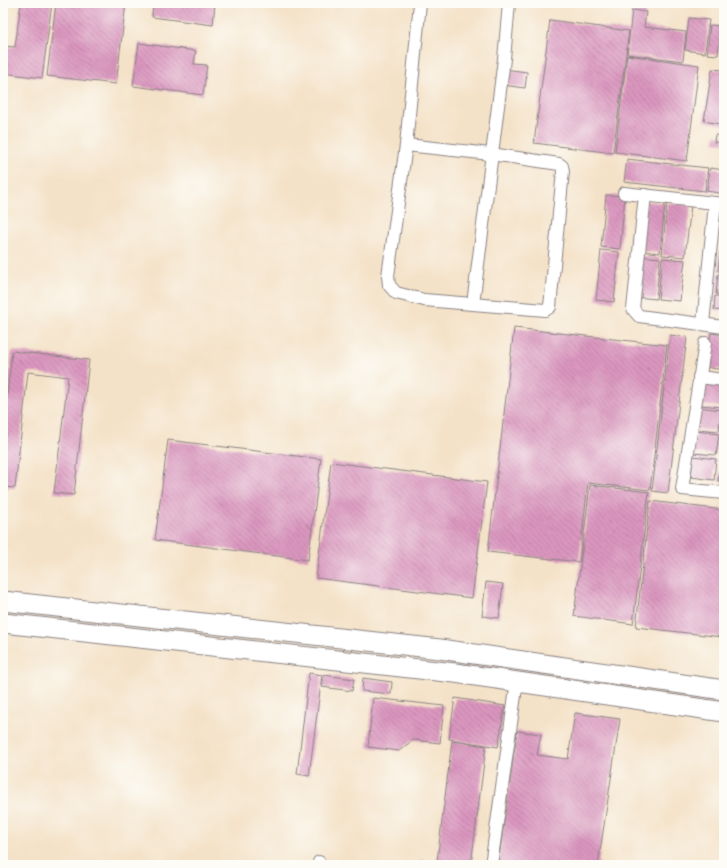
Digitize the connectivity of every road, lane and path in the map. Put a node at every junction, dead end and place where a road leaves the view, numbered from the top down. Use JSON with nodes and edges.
{"nodes":[{"id":1,"x":420,"y":3,"type":"edge"},
{"id":2,"x":509,"y":3,"type":"edge"},
{"id":3,"x":406,"y":145,"type":"junction"},
{"id":4,"x":491,"y":154,"type":"junction"},
{"id":5,"x":624,"y":193,"type":"dead end"},
{"id":6,"x":645,"y":195,"type":"junction"},
{"id":7,"x":720,"y":203,"type":"edge"},
{"id":8,"x":473,"y":304,"type":"junction"},
{"id":9,"x":703,"y":324,"type":"junction"},
{"id":10,"x":724,"y":327,"type":"edge"},
{"id":11,"x":705,"y":343,"type":"dead end"},
{"id":12,"x":699,"y":377,"type":"junction"},
{"id":13,"x":724,"y":380,"type":"edge"},
{"id":14,"x":724,"y":493,"type":"edge"},
{"id":15,"x":3,"y":601,"type":"edge"},
{"id":16,"x":3,"y":623,"type":"edge"},
{"id":17,"x":517,"y":681,"type":"junction"},
{"id":18,"x":724,"y":690,"type":"edge"},
{"id":19,"x":724,"y":712,"type":"edge"},
{"id":20,"x":490,"y":865,"type":"edge"}],
"edges":[{"from":1,"to":3,"type":"street"},
{"from":2,"to":4,"type":"street"},
{"from":3,"to":4,"type":"street"},
{"from":3,"to":8,"type":"street"},
{"from":4,"to":8,"type":"street"},
{"from":4,"to":8,"type":"street"},
{"from":5,"to":6,"type":"street"},
{"from":6,"to":7,"type":"street"},
{"from":6,"to":9,"type":"street"},
{"from":7,"to":9,"type":"street"},
{"from":9,"to":10,"type":"street"},
{"from":11,"to":12,"type":"street"},
{"from":12,"to":13,"type":"street"},
{"from":12,"to":14,"type":"street"},
{"from":15,"to":18,"type":"main road"},
{"from":16,"to":17,"type":"main road"},
{"from":17,"to":19,"type":"main road"},
{"from":17,"to":20,"type":"street"}]}
